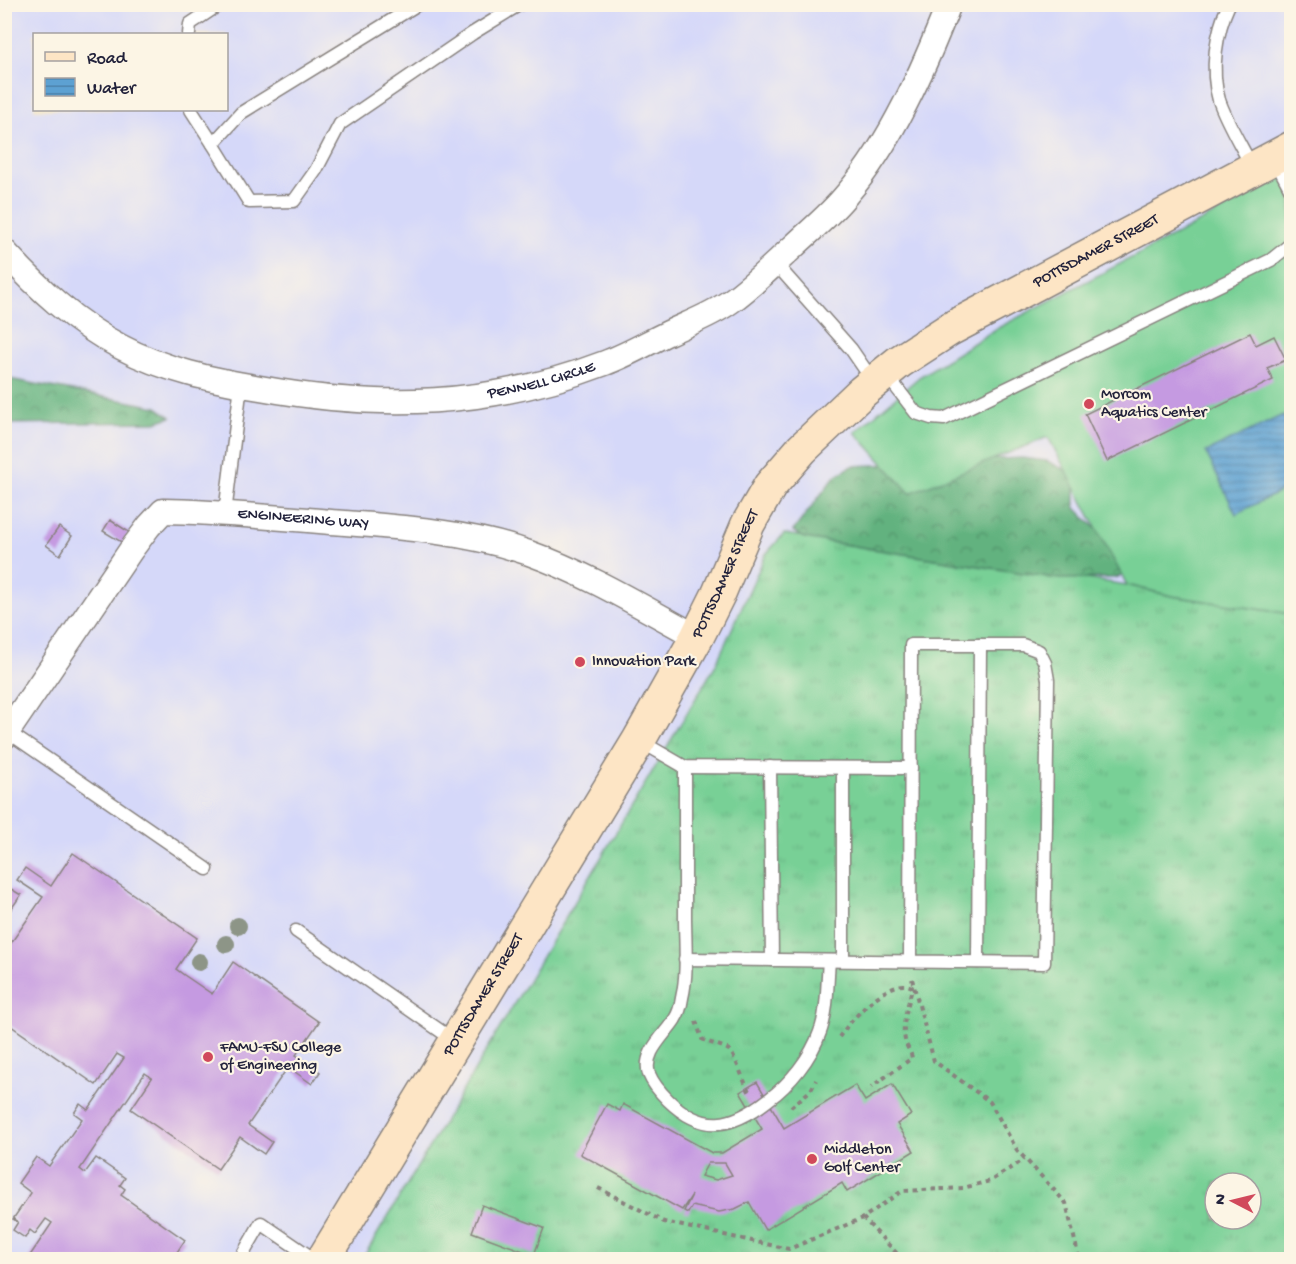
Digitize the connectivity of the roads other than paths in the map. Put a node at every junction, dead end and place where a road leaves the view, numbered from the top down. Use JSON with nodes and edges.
{"nodes":[{"id":1,"x":220,"y":4,"type":"edge"},
{"id":2,"x":418,"y":4,"type":"edge"},
{"id":3,"x":520,"y":4,"type":"edge"},
{"id":4,"x":949,"y":4,"type":"edge"},
{"id":5,"x":1229,"y":4,"type":"edge"},
{"id":6,"x":189,"y":33,"type":"edge"},
{"id":7,"x":192,"y":111,"type":"edge"},
{"id":8,"x":213,"y":144,"type":"junction"},
{"id":9,"x":1273,"y":158,"type":"edge"},
{"id":10,"x":1292,"y":192,"type":"edge"},
{"id":11,"x":1292,"y":243,"type":"edge"},
{"id":12,"x":4,"y":251,"type":"edge"},
{"id":13,"x":776,"y":263,"type":"junction"},
{"id":14,"x":879,"y":378,"type":"junction"},
{"id":15,"x":241,"y":385,"type":"junction"},
{"id":16,"x":225,"y":513,"type":"junction"},
{"id":17,"x":697,"y":637,"type":"junction"},
{"id":18,"x":980,"y":645,"type":"junction"},
{"id":19,"x":6,"y":734,"type":"edge"},
{"id":20,"x":639,"y":740,"type":"junction"},
{"id":21,"x":685,"y":766,"type":"junction"},
{"id":22,"x":770,"y":767,"type":"junction"},
{"id":23,"x":843,"y":768,"type":"junction"},
{"id":24,"x":911,"y":768,"type":"junction"},
{"id":25,"x":207,"y":869,"type":"dead end"},
{"id":26,"x":296,"y":931,"type":"dead end"},
{"id":27,"x":685,"y":959,"type":"junction"},
{"id":28,"x":772,"y":960,"type":"junction"},
{"id":29,"x":843,"y":960,"type":"junction"},
{"id":30,"x":829,"y":961,"type":"junction"},
{"id":31,"x":910,"y":961,"type":"junction"},
{"id":32,"x":978,"y":962,"type":"junction"},
{"id":33,"x":455,"y":1041,"type":"junction"},
{"id":34,"x":243,"y":1260,"type":"edge"},
{"id":35,"x":315,"y":1260,"type":"edge"},
{"id":36,"x":323,"y":1260,"type":"edge"}],
"edges":[{"from":1,"to":6,"type":"lane"},
{"from":2,"to":8,"type":"lane"},
{"from":3,"to":8,"type":"lane"},
{"from":4,"to":13,"type":"street","name":"PENNELL CIRCLE"},
{"from":5,"to":9,"type":"lane"},
{"from":7,"to":8,"type":"lane"},
{"from":9,"to":10,"type":"lane"},
{"from":9,"to":14,"type":"street","name":"POTTSDAMER STREET"},
{"from":11,"to":14,"type":"lane"},
{"from":12,"to":15,"type":"street","name":"PENNELL CIRCLE"},
{"from":13,"to":14,"type":"lane"},
{"from":13,"to":15,"type":"street","name":"PENNELL CIRCLE"},
{"from":14,"to":17,"type":"street","name":"POTTSDAMER STREET"},
{"from":15,"to":16,"type":"lane"},
{"from":16,"to":17,"type":"street","name":"ENGINEERING WAY"},
{"from":16,"to":19,"type":"street","name":"ENGINEERING WAY"},
{"from":17,"to":20,"type":"street","name":"POTTSDAMER STREET"},
{"from":18,"to":24,"type":"lane"},
{"from":18,"to":32,"type":"lane"},
{"from":18,"to":32,"type":"lane"},
{"from":19,"to":25,"type":"lane"},
{"from":20,"to":21,"type":"lane"},
{"from":20,"to":33,"type":"street","name":"POTTSDAMER STREET"},
{"from":21,"to":22,"type":"lane"},
{"from":21,"to":27,"type":"lane"},
{"from":22,"to":23,"type":"lane"},
{"from":22,"to":28,"type":"lane"},
{"from":23,"to":24,"type":"lane"},
{"from":23,"to":29,"type":"lane"},
{"from":24,"to":31,"type":"lane"},
{"from":26,"to":33,"type":"lane"},
{"from":27,"to":28,"type":"lane"},
{"from":27,"to":30,"type":"lane"},
{"from":28,"to":30,"type":"lane"},
{"from":29,"to":30,"type":"lane"},
{"from":29,"to":31,"type":"lane"},
{"from":31,"to":32,"type":"lane"},
{"from":33,"to":36,"type":"street","name":"POTTSDAMER STREET"},
{"from":34,"to":35,"type":"lane"}]}
